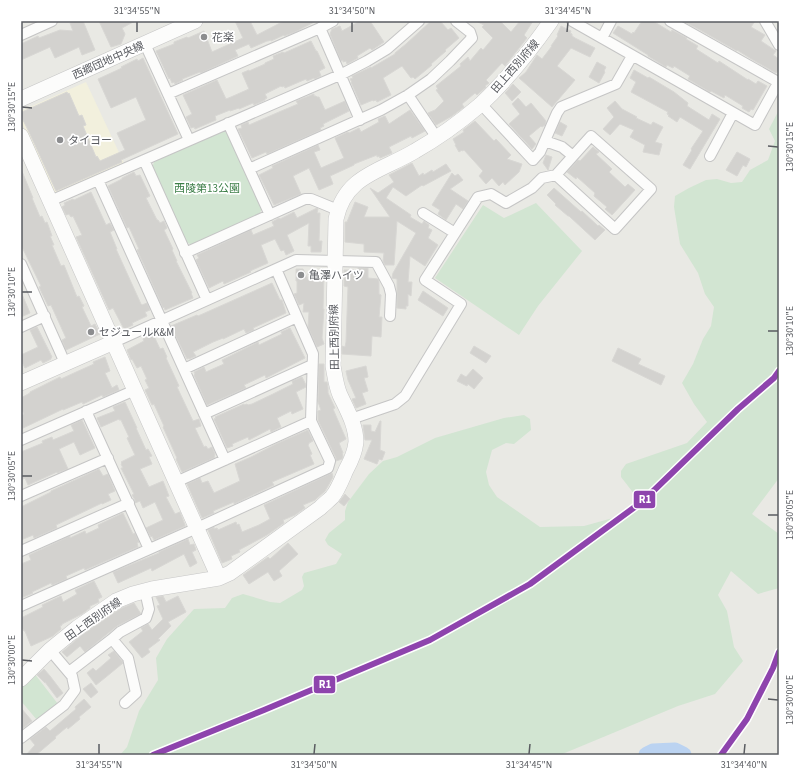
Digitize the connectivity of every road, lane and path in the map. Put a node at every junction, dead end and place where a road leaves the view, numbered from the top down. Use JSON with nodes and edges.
{"nodes":[{"id":1,"x":52,"y":21,"type":"edge"},
{"id":2,"x":195,"y":21,"type":"edge"},
{"id":3,"x":333,"y":21,"type":"edge"},
{"id":4,"x":419,"y":21,"type":"edge"},
{"id":5,"x":456,"y":21,"type":"edge"},
{"id":6,"x":550,"y":21,"type":"edge"},
{"id":7,"x":572,"y":21,"type":"edge"},
{"id":8,"x":611,"y":21,"type":"edge"},
{"id":9,"x":670,"y":21,"type":"edge"},
{"id":10,"x":764,"y":21,"type":"edge"},
{"id":11,"x":320,"y":28,"type":"junction"},
{"id":12,"x":21,"y":35,"type":"edge"},
{"id":13,"x":602,"y":38,"type":"junction"},
{"id":14,"x":145,"y":44,"type":"junction"},
{"id":15,"x":779,"y":45,"type":"edge"},
{"id":16,"x":632,"y":56,"type":"junction"},
{"id":17,"x":341,"y":74,"type":"junction"},
{"id":18,"x":779,"y":81,"type":"edge"},
{"id":19,"x":168,"y":94,"type":"junction"},
{"id":20,"x":408,"y":95,"type":"junction"},
{"id":21,"x":21,"y":99,"type":"edge"},
{"id":22,"x":481,"y":104,"type":"junction"},
{"id":23,"x":733,"y":113,"type":"junction"},
{"id":24,"x":360,"y":120,"type":"junction"},
{"id":25,"x":228,"y":123,"type":"junction"},
{"id":26,"x":21,"y":136,"type":"edge"},
{"id":27,"x":437,"y":138,"type":"junction"},
{"id":28,"x":190,"y":140,"type":"junction"},
{"id":29,"x":545,"y":141,"type":"junction"},
{"id":30,"x":573,"y":156,"type":"junction"},
{"id":31,"x":710,"y":156,"type":"dead end"},
{"id":32,"x":26,"y":159,"type":"edge"},
{"id":33,"x":144,"y":160,"type":"junction"},
{"id":34,"x":249,"y":170,"type":"junction"},
{"id":35,"x":556,"y":175,"type":"junction"},
{"id":36,"x":98,"y":180,"type":"junction"},
{"id":37,"x":50,"y":201,"type":"junction"},
{"id":38,"x":338,"y":210,"type":"junction"},
{"id":39,"x":423,"y":213,"type":"dead end"},
{"id":40,"x":270,"y":215,"type":"junction"},
{"id":41,"x":455,"y":233,"type":"junction"},
{"id":42,"x":185,"y":253,"type":"junction"},
{"id":43,"x":334,"y":261,"type":"junction"},
{"id":44,"x":22,"y":268,"type":"edge"},
{"id":45,"x":276,"y":269,"type":"junction"},
{"id":46,"x":207,"y":300,"type":"junction"},
{"id":47,"x":44,"y":316,"type":"junction"},
{"id":48,"x":390,"y":316,"type":"dead end"},
{"id":49,"x":297,"y":317,"type":"junction"},
{"id":50,"x":161,"y":321,"type":"junction"},
{"id":51,"x":21,"y":327,"type":"edge"},
{"id":52,"x":114,"y":342,"type":"junction"},
{"id":53,"x":65,"y":363,"type":"junction"},
{"id":54,"x":312,"y":365,"type":"junction"},
{"id":55,"x":184,"y":369,"type":"junction"},
{"id":56,"x":21,"y":383,"type":"edge"},
{"id":57,"x":135,"y":390,"type":"junction"},
{"id":58,"x":86,"y":411,"type":"junction"},
{"id":59,"x":204,"y":414,"type":"junction"},
{"id":60,"x":352,"y":419,"type":"junction"},
{"id":61,"x":311,"y":421,"type":"junction"},
{"id":62,"x":21,"y":440,"type":"edge"},
{"id":63,"x":108,"y":458,"type":"junction"},
{"id":64,"x":225,"y":460,"type":"junction"},
{"id":65,"x":176,"y":482,"type":"junction"},
{"id":66,"x":21,"y":496,"type":"edge"},
{"id":67,"x":129,"y":503,"type":"junction"},
{"id":68,"x":197,"y":528,"type":"junction"},
{"id":69,"x":150,"y":549,"type":"junction"},
{"id":70,"x":21,"y":551,"type":"edge"},
{"id":71,"x":219,"y":578,"type":"junction"},
{"id":72,"x":145,"y":591,"type":"junction"},
{"id":73,"x":21,"y":606,"type":"edge"},
{"id":74,"x":112,"y":639,"type":"junction"},
{"id":75,"x":50,"y":650,"type":"junction"},
{"id":76,"x":69,"y":672,"type":"junction"},
{"id":77,"x":21,"y":679,"type":"edge"},
{"id":78,"x":125,"y":703,"type":"dead end"},
{"id":79,"x":21,"y":738,"type":"edge"}],
"edges":[{"from":1,"to":12,"type":"street"},
{"from":2,"to":14,"type":"street","name":"西郷団地中央線"},
{"from":3,"to":11,"type":"street"},
{"from":4,"to":17,"type":"street"},
{"from":5,"to":20,"type":"street"},
{"from":6,"to":22,"type":"street","name":"田上西別府線"},
{"from":7,"to":13,"type":"street"},
{"from":8,"to":13,"type":"street"},
{"from":9,"to":18,"type":"street"},
{"from":10,"to":15,"type":"street"},
{"from":11,"to":17,"type":"street"},
{"from":11,"to":19,"type":"street"},
{"from":13,"to":16,"type":"street"},
{"from":14,"to":19,"type":"street"},
{"from":14,"to":21,"type":"street","name":"西郷団地中央線"},
{"from":16,"to":23,"type":"street"},
{"from":16,"to":29,"type":"street"},
{"from":17,"to":24,"type":"street"},
{"from":17,"to":25,"type":"street"},
{"from":18,"to":23,"type":"street"},
{"from":19,"to":28,"type":"street"},
{"from":20,"to":24,"type":"street"},
{"from":20,"to":27,"type":"street"},
{"from":22,"to":27,"type":"street","name":"田上西別府線"},
{"from":22,"to":29,"type":"street"},
{"from":23,"to":31,"type":"street"},
{"from":24,"to":34,"type":"street"},
{"from":25,"to":28,"type":"street"},
{"from":25,"to":34,"type":"street"},
{"from":26,"to":32,"type":"street"},
{"from":27,"to":38,"type":"street","name":"田上西別府線"},
{"from":28,"to":33,"type":"street"},
{"from":29,"to":30,"type":"street"},
{"from":30,"to":35,"type":"street"},
{"from":30,"to":35,"type":"street"},
{"from":32,"to":37,"type":"street"},
{"from":33,"to":36,"type":"street"},
{"from":33,"to":42,"type":"street"},
{"from":34,"to":40,"type":"street"},
{"from":35,"to":41,"type":"street"},
{"from":36,"to":37,"type":"street"},
{"from":36,"to":50,"type":"street"},
{"from":37,"to":52,"type":"street"},
{"from":38,"to":40,"type":"street"},
{"from":38,"to":43,"type":"street","name":"田上西別府線"},
{"from":39,"to":41,"type":"street"},
{"from":40,"to":42,"type":"street"},
{"from":41,"to":60,"type":"street"},
{"from":42,"to":46,"type":"street"},
{"from":43,"to":45,"type":"street"},
{"from":43,"to":48,"type":"street"},
{"from":43,"to":60,"type":"street","name":"田上西別府線"},
{"from":44,"to":47,"type":"street"},
{"from":45,"to":46,"type":"street"},
{"from":45,"to":49,"type":"street"},
{"from":46,"to":50,"type":"street"},
{"from":47,"to":51,"type":"street"},
{"from":47,"to":53,"type":"street"},
{"from":49,"to":54,"type":"street"},
{"from":49,"to":55,"type":"street"},
{"from":50,"to":52,"type":"street"},
{"from":50,"to":55,"type":"street"},
{"from":52,"to":53,"type":"street"},
{"from":52,"to":57,"type":"street"},
{"from":53,"to":56,"type":"street"},
{"from":54,"to":59,"type":"street"},
{"from":54,"to":61,"type":"street"},
{"from":55,"to":59,"type":"street"},
{"from":57,"to":58,"type":"street"},
{"from":57,"to":65,"type":"street"},
{"from":58,"to":62,"type":"street"},
{"from":58,"to":63,"type":"street"},
{"from":59,"to":64,"type":"street"},
{"from":60,"to":71,"type":"street","name":"田上西別府線"},
{"from":61,"to":64,"type":"street"},
{"from":61,"to":68,"type":"street"},
{"from":63,"to":66,"type":"street"},
{"from":63,"to":67,"type":"street"},
{"from":64,"to":65,"type":"street"},
{"from":65,"to":68,"type":"street"},
{"from":67,"to":69,"type":"street"},
{"from":67,"to":70,"type":"street"},
{"from":68,"to":69,"type":"street"},
{"from":68,"to":71,"type":"street"},
{"from":69,"to":73,"type":"street"},
{"from":71,"to":72,"type":"street","name":"田上西別府線"},
{"from":72,"to":74,"type":"street"},
{"from":72,"to":75,"type":"street","name":"田上西別府線"},
{"from":74,"to":76,"type":"street"},
{"from":74,"to":78,"type":"street"},
{"from":75,"to":76,"type":"street"},
{"from":75,"to":77,"type":"street","name":"田上西別府線"},
{"from":76,"to":79,"type":"street"}]}
